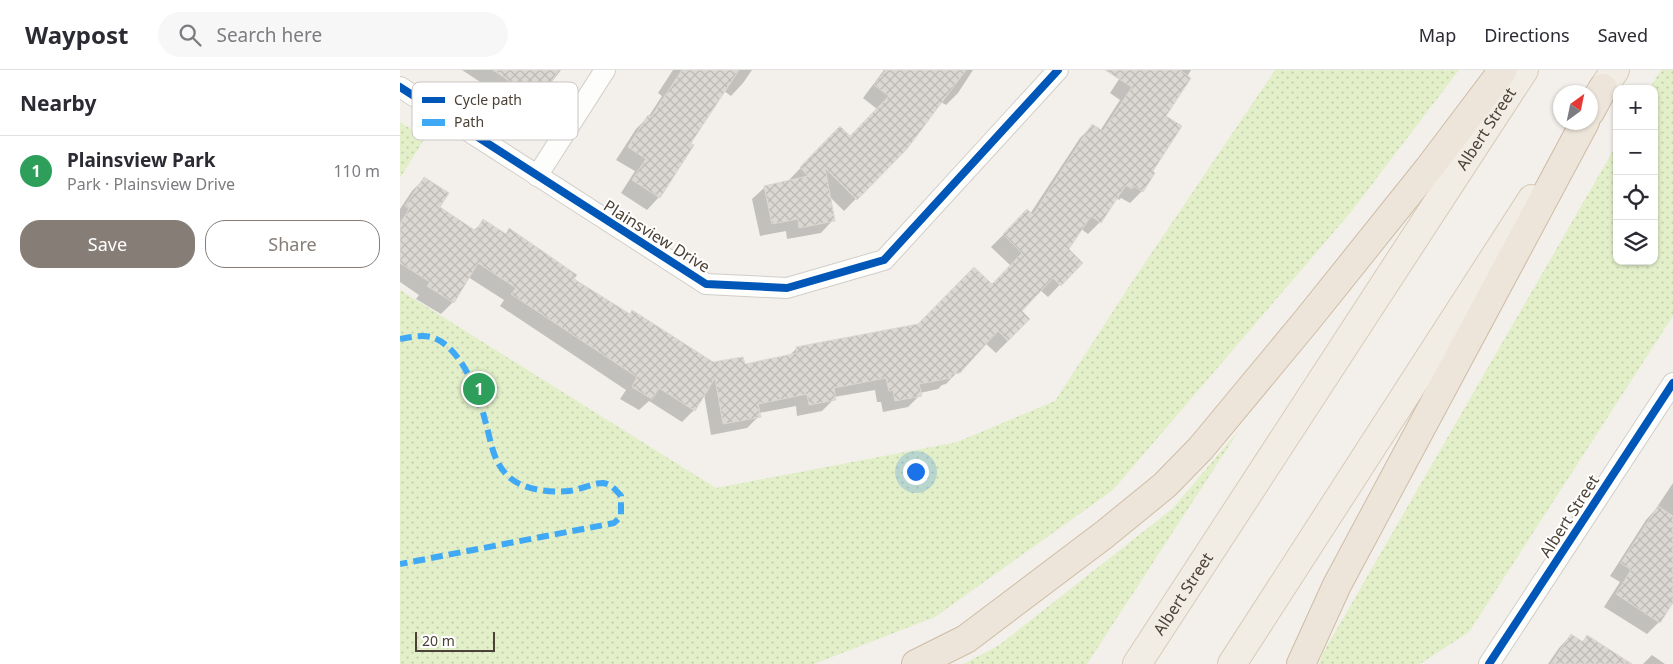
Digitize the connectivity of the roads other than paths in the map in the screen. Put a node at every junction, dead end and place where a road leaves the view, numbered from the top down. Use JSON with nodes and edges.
{"nodes":[{"id":1,"x":606,"y":70,"type":"edge"},
{"id":2,"x":1058,"y":70,"type":"edge"},
{"id":3,"x":1503,"y":70,"type":"edge"},
{"id":4,"x":1524,"y":70,"type":"edge"},
{"id":5,"x":400,"y":87,"type":"edge"},
{"id":6,"x":412,"y":95,"type":"edge"},
{"id":7,"x":578,"y":113,"type":"edge"},
{"id":8,"x":1576,"y":130,"type":"edge"},
{"id":9,"x":1581,"y":130,"type":"edge"},
{"id":10,"x":482,"y":140,"type":"edge"},
{"id":11,"x":560,"y":140,"type":"edge"},
{"id":12,"x":537,"y":176,"type":"junction"},
{"id":13,"x":1673,"y":383,"type":"edge"},
{"id":14,"x":916,"y":664,"type":"edge"},
{"id":15,"x":1137,"y":664,"type":"edge"},
{"id":16,"x":1232,"y":664,"type":"edge"},
{"id":17,"x":1301,"y":664,"type":"edge"},
{"id":18,"x":1489,"y":664,"type":"edge"}],
"edges":[{"from":1,"to":7,"type":"street"},
{"from":2,"to":12,"type":"street","name":"Plainsview Drive"},
{"from":3,"to":14,"type":"highway"},
{"from":4,"to":15,"type":"main road","name":"Albert Street"},
{"from":5,"to":6,"type":"street","name":"Plainsview Drive"},
{"from":8,"to":16,"type":"main road"},
{"from":9,"to":17,"type":"highway"},
{"from":10,"to":12,"type":"street","name":"Plainsview Drive"},
{"from":11,"to":12,"type":"street"},
{"from":13,"to":18,"type":"street","name":"Albert Street"}]}
